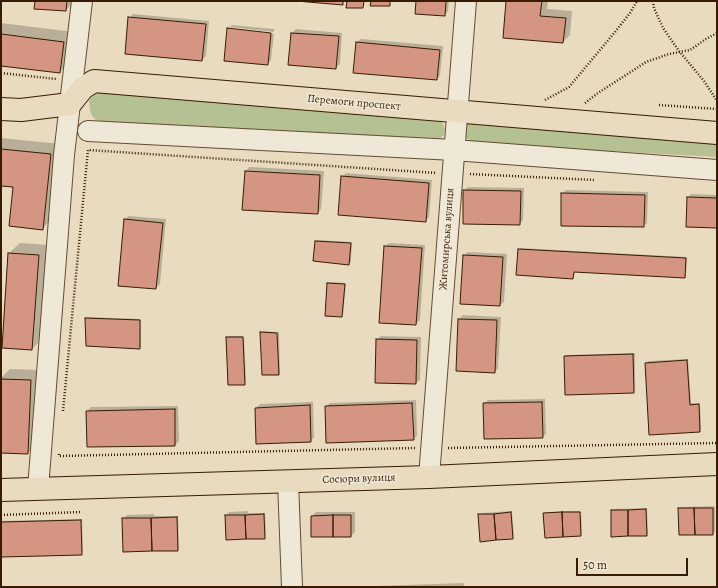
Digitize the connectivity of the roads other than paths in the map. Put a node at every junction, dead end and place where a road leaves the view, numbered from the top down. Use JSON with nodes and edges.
{"nodes":[{"id":1,"x":82,"y":1,"type":"edge"},
{"id":2,"x":466,"y":1,"type":"edge"},
{"id":3,"x":70,"y":104,"type":"junction"},
{"id":4,"x":1,"y":109,"type":"edge"},
{"id":5,"x":457,"y":111,"type":"junction"},
{"id":6,"x":88,"y":131,"type":"junction"},
{"id":7,"x":717,"y":133,"type":"edge"},
{"id":8,"x":454,"y":150,"type":"junction"},
{"id":9,"x":64,"y":155,"type":"junction"},
{"id":10,"x":717,"y":170,"type":"edge"},
{"id":11,"x":717,"y":464,"type":"edge"},
{"id":12,"x":429,"y":477,"type":"junction"},
{"id":13,"x":288,"y":481,"type":"junction"},
{"id":14,"x":38,"y":489,"type":"junction"},
{"id":15,"x":1,"y":490,"type":"edge"},
{"id":16,"x":292,"y":587,"type":"edge"}],
"edges":[{"from":1,"to":3,"type":"street"},
{"from":2,"to":5,"type":"street","name":"Житомирська вулиця"},
{"from":3,"to":4,"type":"main road"},
{"from":3,"to":5,"type":"main road","name":"Перемоги проспект"},
{"from":3,"to":6,"type":"street"},
{"from":3,"to":9,"type":"street"},
{"from":5,"to":7,"type":"main road","name":"Перемоги проспект"},
{"from":5,"to":8,"type":"street","name":"Житомирська вулиця"},
{"from":6,"to":8,"type":"street"},
{"from":6,"to":9,"type":"street"},
{"from":8,"to":10,"type":"street"},
{"from":8,"to":12,"type":"street","name":"Житомирська вулиця"},
{"from":9,"to":14,"type":"street"},
{"from":11,"to":12,"type":"main road","name":"Сосюри вулиця"},
{"from":12,"to":13,"type":"main road","name":"Сосюри вулиця"},
{"from":13,"to":14,"type":"main road","name":"Сосюри вулиця"},
{"from":13,"to":16,"type":"street"},
{"from":14,"to":15,"type":"main road","name":"Сосюри вулиця"}]}
